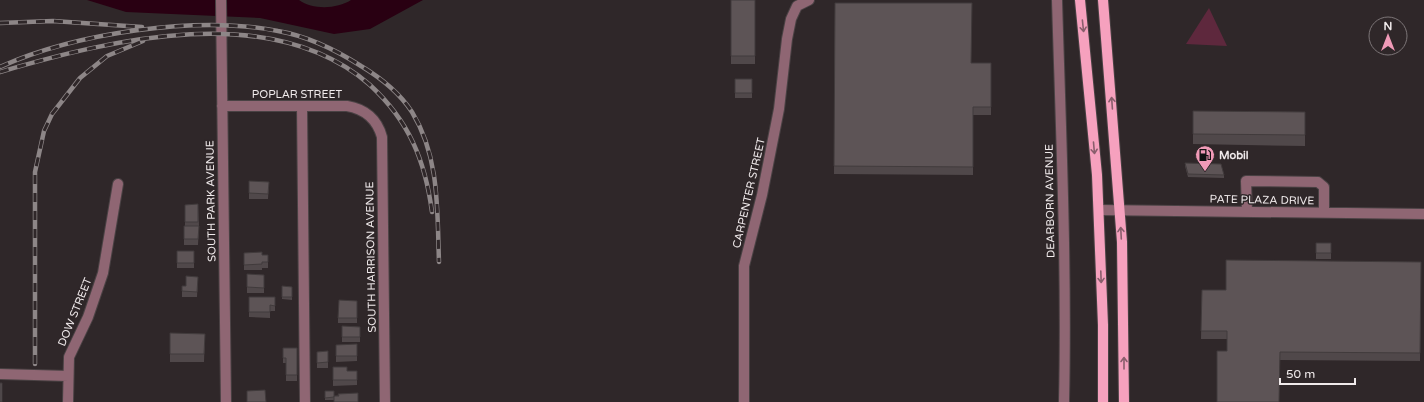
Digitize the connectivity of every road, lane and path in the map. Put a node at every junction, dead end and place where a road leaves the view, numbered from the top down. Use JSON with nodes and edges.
{"nodes":[{"id":1,"x":220,"y":0,"type":"edge"},
{"id":2,"x":809,"y":0,"type":"edge"},
{"id":3,"x":1057,"y":0,"type":"edge"},
{"id":4,"x":1080,"y":0,"type":"edge"},
{"id":5,"x":1103,"y":0,"type":"edge"},
{"id":6,"x":222,"y":106,"type":"junction"},
{"id":7,"x":302,"y":106,"type":"junction"},
{"id":8,"x":369,"y":116,"type":"joint"},
{"id":9,"x":118,"y":184,"type":"dead end"},
{"id":10,"x":1099,"y":210,"type":"junction"},
{"id":11,"x":1120,"y":210,"type":"junction"},
{"id":12,"x":1247,"y":211,"type":"junction"},
{"id":13,"x":1324,"y":212,"type":"junction"},
{"id":14,"x":1424,"y":214,"type":"edge"},
{"id":15,"x":0,"y":374,"type":"edge"},
{"id":16,"x":68,"y":376,"type":"junction"},
{"id":17,"x":68,"y":402,"type":"edge"},
{"id":18,"x":226,"y":402,"type":"edge"},
{"id":19,"x":305,"y":402,"type":"edge"},
{"id":20,"x":385,"y":402,"type":"edge"},
{"id":21,"x":744,"y":402,"type":"edge"},
{"id":22,"x":1064,"y":402,"type":"edge"},
{"id":23,"x":1103,"y":402,"type":"edge"},
{"id":24,"x":1124,"y":402,"type":"edge"}],
"edges":[{"from":1,"to":6,"type":"street","name":"SOUTH PARK AVENUE"},
{"from":2,"to":21,"type":"street","name":"CARPENTER STREET"},
{"from":3,"to":22,"type":"street","name":"DEARBORN AVENUE"},
{"from":4,"to":10,"type":"main road","one_way":true},
{"from":11,"to":5,"type":"main road","one_way":true},
{"from":6,"to":7,"type":"street","name":"POPLAR STREET"},
{"from":6,"to":18,"type":"street","name":"SOUTH PARK AVENUE"},
{"from":7,"to":8,"type":"street","name":"POPLAR STREET"},
{"from":7,"to":19,"type":"street"},
{"from":8,"to":20,"type":"street","name":"SOUTH HARRISON AVENUE"},
{"from":9,"to":16,"type":"street","name":"DOW STREET"},
{"from":10,"to":11,"type":"street","name":"PATE PLAZA DRIVE"},
{"from":10,"to":23,"type":"main road","one_way":true},
{"from":11,"to":12,"type":"street","name":"PATE PLAZA DRIVE"},
{"from":24,"to":11,"type":"main road","one_way":true},
{"from":12,"to":13,"type":"street","name":"PATE PLAZA DRIVE"},
{"from":12,"to":13,"type":"street"},
{"from":13,"to":14,"type":"street","name":"PATE PLAZA DRIVE"},
{"from":15,"to":16,"type":"street"},
{"from":16,"to":17,"type":"street","name":"DOW STREET"}]}
